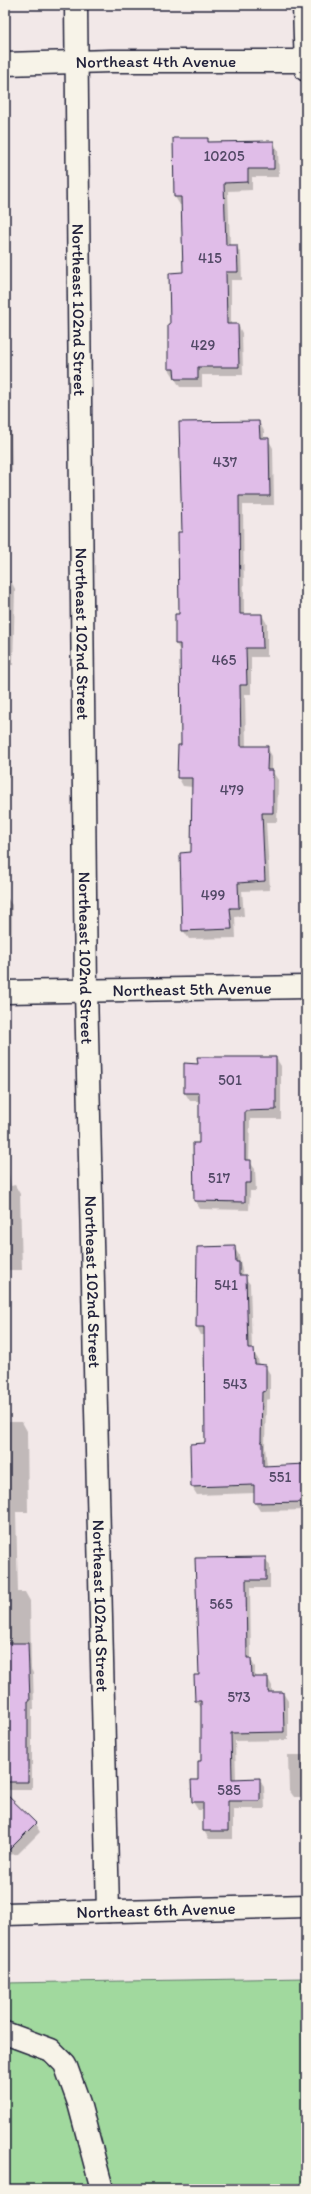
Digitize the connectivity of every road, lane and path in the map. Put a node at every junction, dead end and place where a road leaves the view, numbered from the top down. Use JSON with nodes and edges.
{"nodes":[{"id":1,"x":76,"y":5,"type":"edge"},
{"id":2,"x":304,"y":5,"type":"edge"},
{"id":3,"x":306,"y":61,"type":"edge"},
{"id":4,"x":76,"y":62,"type":"junction"},
{"id":5,"x":5,"y":64,"type":"edge"},
{"id":6,"x":306,"y":70,"type":"edge"},
{"id":7,"x":306,"y":987,"type":"edge"},
{"id":8,"x":86,"y":991,"type":"junction"},
{"id":9,"x":5,"y":992,"type":"edge"},
{"id":10,"x":306,"y":1906,"type":"edge"},
{"id":11,"x":108,"y":1911,"type":"junction"},
{"id":12,"x":5,"y":1914,"type":"edge"},
{"id":13,"x":5,"y":2033,"type":"edge"},
{"id":14,"x":102,"y":2189,"type":"edge"}],
"edges":[{"from":1,"to":4,"type":"street","name":"Northeast 102nd Street"},
{"from":2,"to":3,"type":"street"},
{"from":3,"to":4,"type":"street","name":"Northeast 4th Avenue"},
{"from":3,"to":6,"type":"street"},
{"from":4,"to":5,"type":"street","name":"Northeast 4th Avenue"},
{"from":4,"to":8,"type":"street","name":"Northeast 102nd Street"},
{"from":7,"to":8,"type":"street","name":"Northeast 5th Avenue"},
{"from":8,"to":9,"type":"street","name":"Northeast 5th Avenue"},
{"from":8,"to":11,"type":"street","name":"Northeast 102nd Street"},
{"from":10,"to":11,"type":"street","name":"Northeast 6th Avenue"},
{"from":11,"to":12,"type":"street","name":"Northeast 6th Avenue"},
{"from":13,"to":14,"type":"street"}]}
